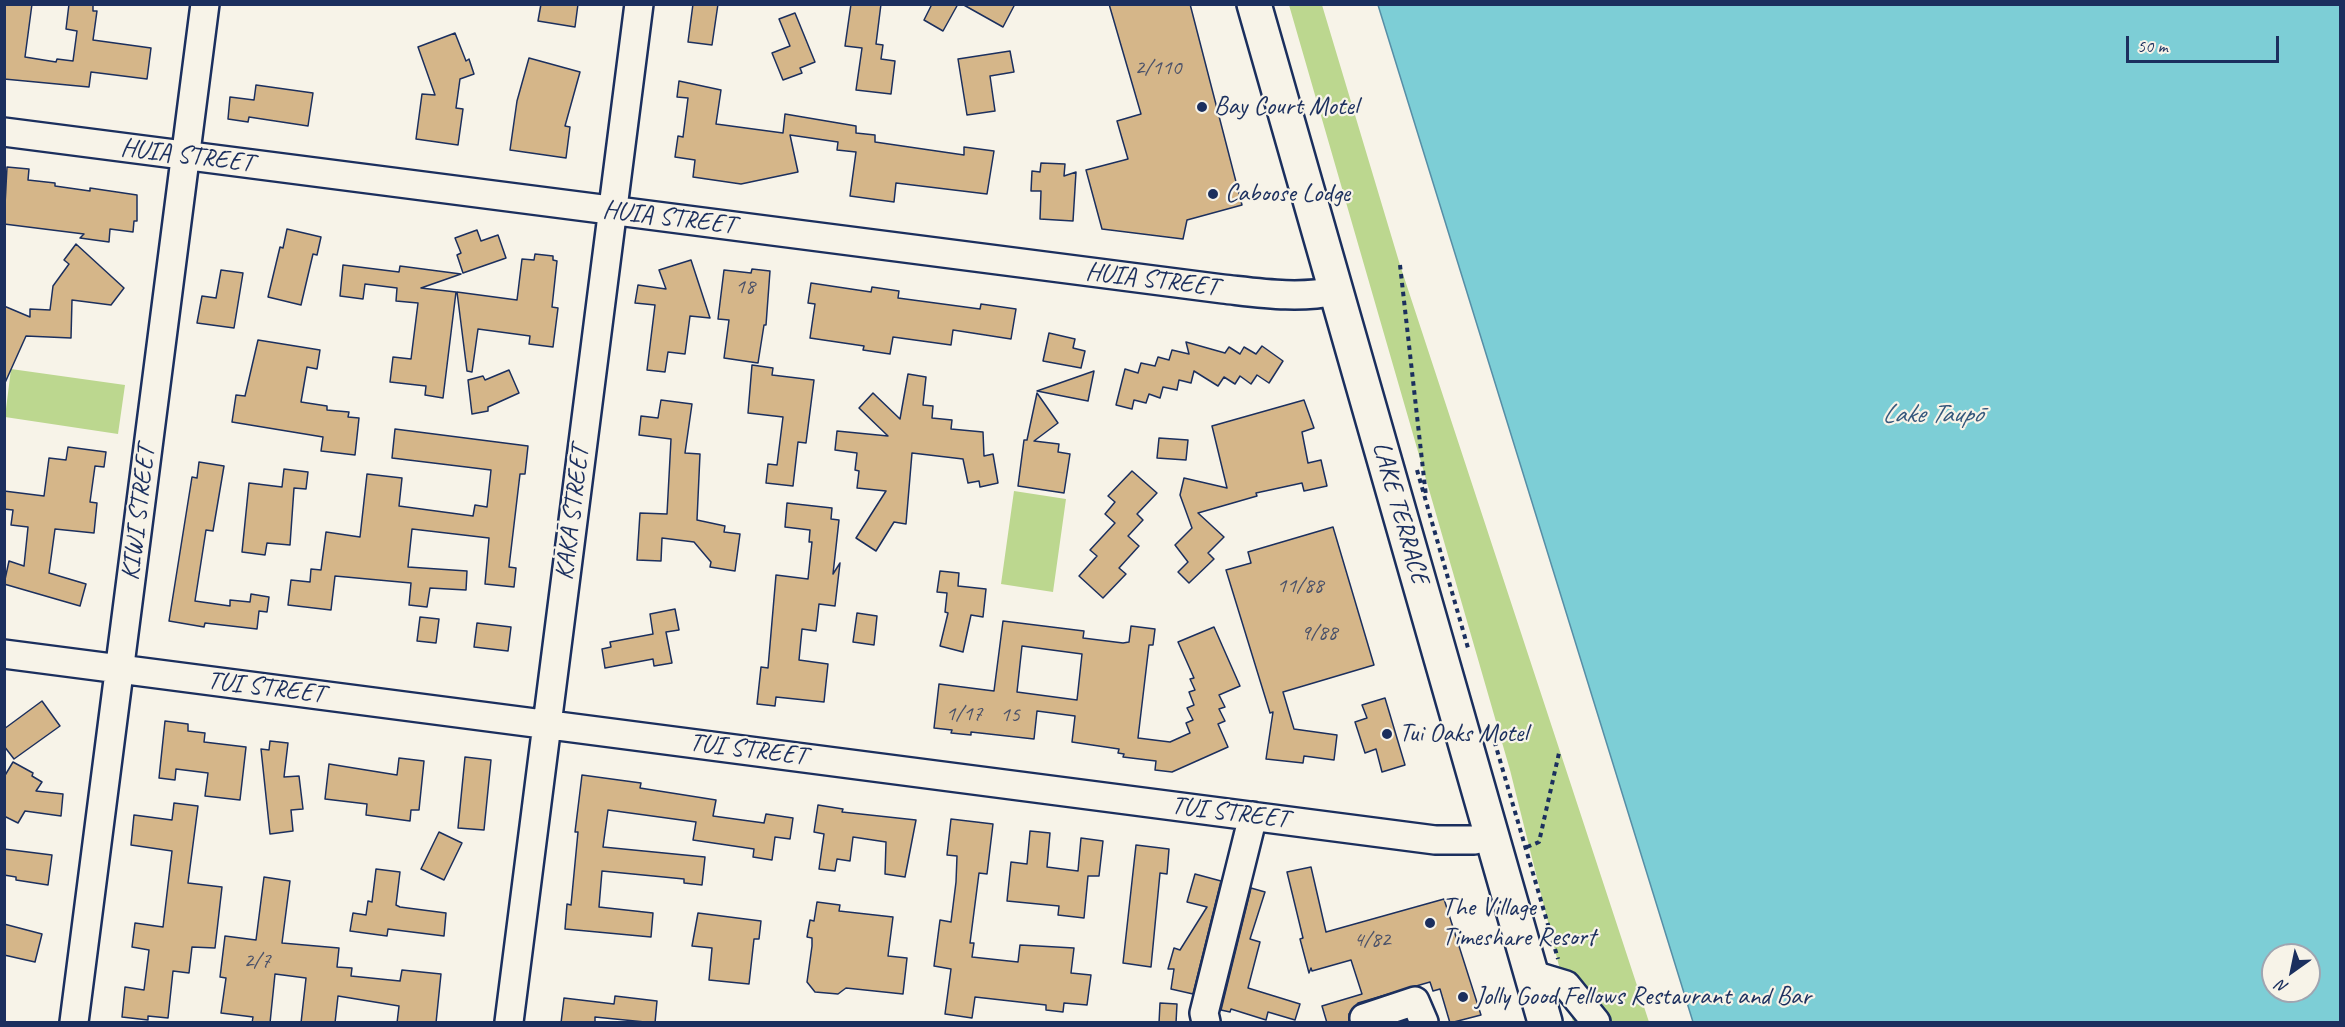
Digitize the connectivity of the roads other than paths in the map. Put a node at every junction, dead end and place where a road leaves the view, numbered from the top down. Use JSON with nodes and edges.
{"nodes":[{"id":1,"x":205,"y":4,"type":"edge"},
{"id":2,"x":639,"y":4,"type":"edge"},
{"id":3,"x":1254,"y":4,"type":"edge"},
{"id":4,"x":4,"y":132,"type":"edge"},
{"id":5,"x":184,"y":155,"type":"junction"},
{"id":6,"x":612,"y":211,"type":"junction"},
{"id":7,"x":1335,"y":291,"type":"junction"},
{"id":8,"x":4,"y":654,"type":"edge"},
{"id":9,"x":119,"y":669,"type":"junction"},
{"id":10,"x":546,"y":724,"type":"junction"},
{"id":11,"x":1253,"y":816,"type":"junction"},
{"id":12,"x":1491,"y":836,"type":"junction"},
{"id":13,"x":1533,"y":975,"type":"junction"},
{"id":14,"x":1364,"y":1018,"type":"dead end"},
{"id":15,"x":1542,"y":1022,"type":"edge"},
{"id":16,"x":74,"y":1023,"type":"edge"},
{"id":17,"x":509,"y":1023,"type":"edge"},
{"id":18,"x":1206,"y":1023,"type":"edge"},
{"id":19,"x":1424,"y":1023,"type":"edge"},
{"id":20,"x":1596,"y":1023,"type":"edge"}],
"edges":[{"from":1,"to":5,"type":"street","name":"KIWI STREET"},
{"from":2,"to":6,"type":"street","name":"KĀKĀ STREET"},
{"from":3,"to":7,"type":"main road","name":"LAKE TERRACE"},
{"from":4,"to":5,"type":"street","name":"HUIA STREET"},
{"from":5,"to":6,"type":"street","name":"HUIA STREET"},
{"from":5,"to":9,"type":"street","name":"KIWI STREET"},
{"from":6,"to":7,"type":"street","name":"HUIA STREET"},
{"from":6,"to":10,"type":"street","name":"KĀKĀ STREET"},
{"from":7,"to":12,"type":"main road","name":"LAKE TERRACE"},
{"from":8,"to":9,"type":"street","name":"TUI STREET"},
{"from":9,"to":10,"type":"street","name":"TUI STREET"},
{"from":9,"to":16,"type":"street","name":"KIWI STREET"},
{"from":10,"to":11,"type":"street","name":"TUI STREET"},
{"from":10,"to":17,"type":"street","name":"KĀKĀ STREET"},
{"from":11,"to":12,"type":"street","name":"TUI STREET"},
{"from":11,"to":18,"type":"street"},
{"from":12,"to":13,"type":"main road","name":"LAKE TERRACE"},
{"from":13,"to":15,"type":"main road","name":"LAKE TERRACE"},
{"from":13,"to":20,"type":"street"},
{"from":14,"to":19,"type":"street"}]}
